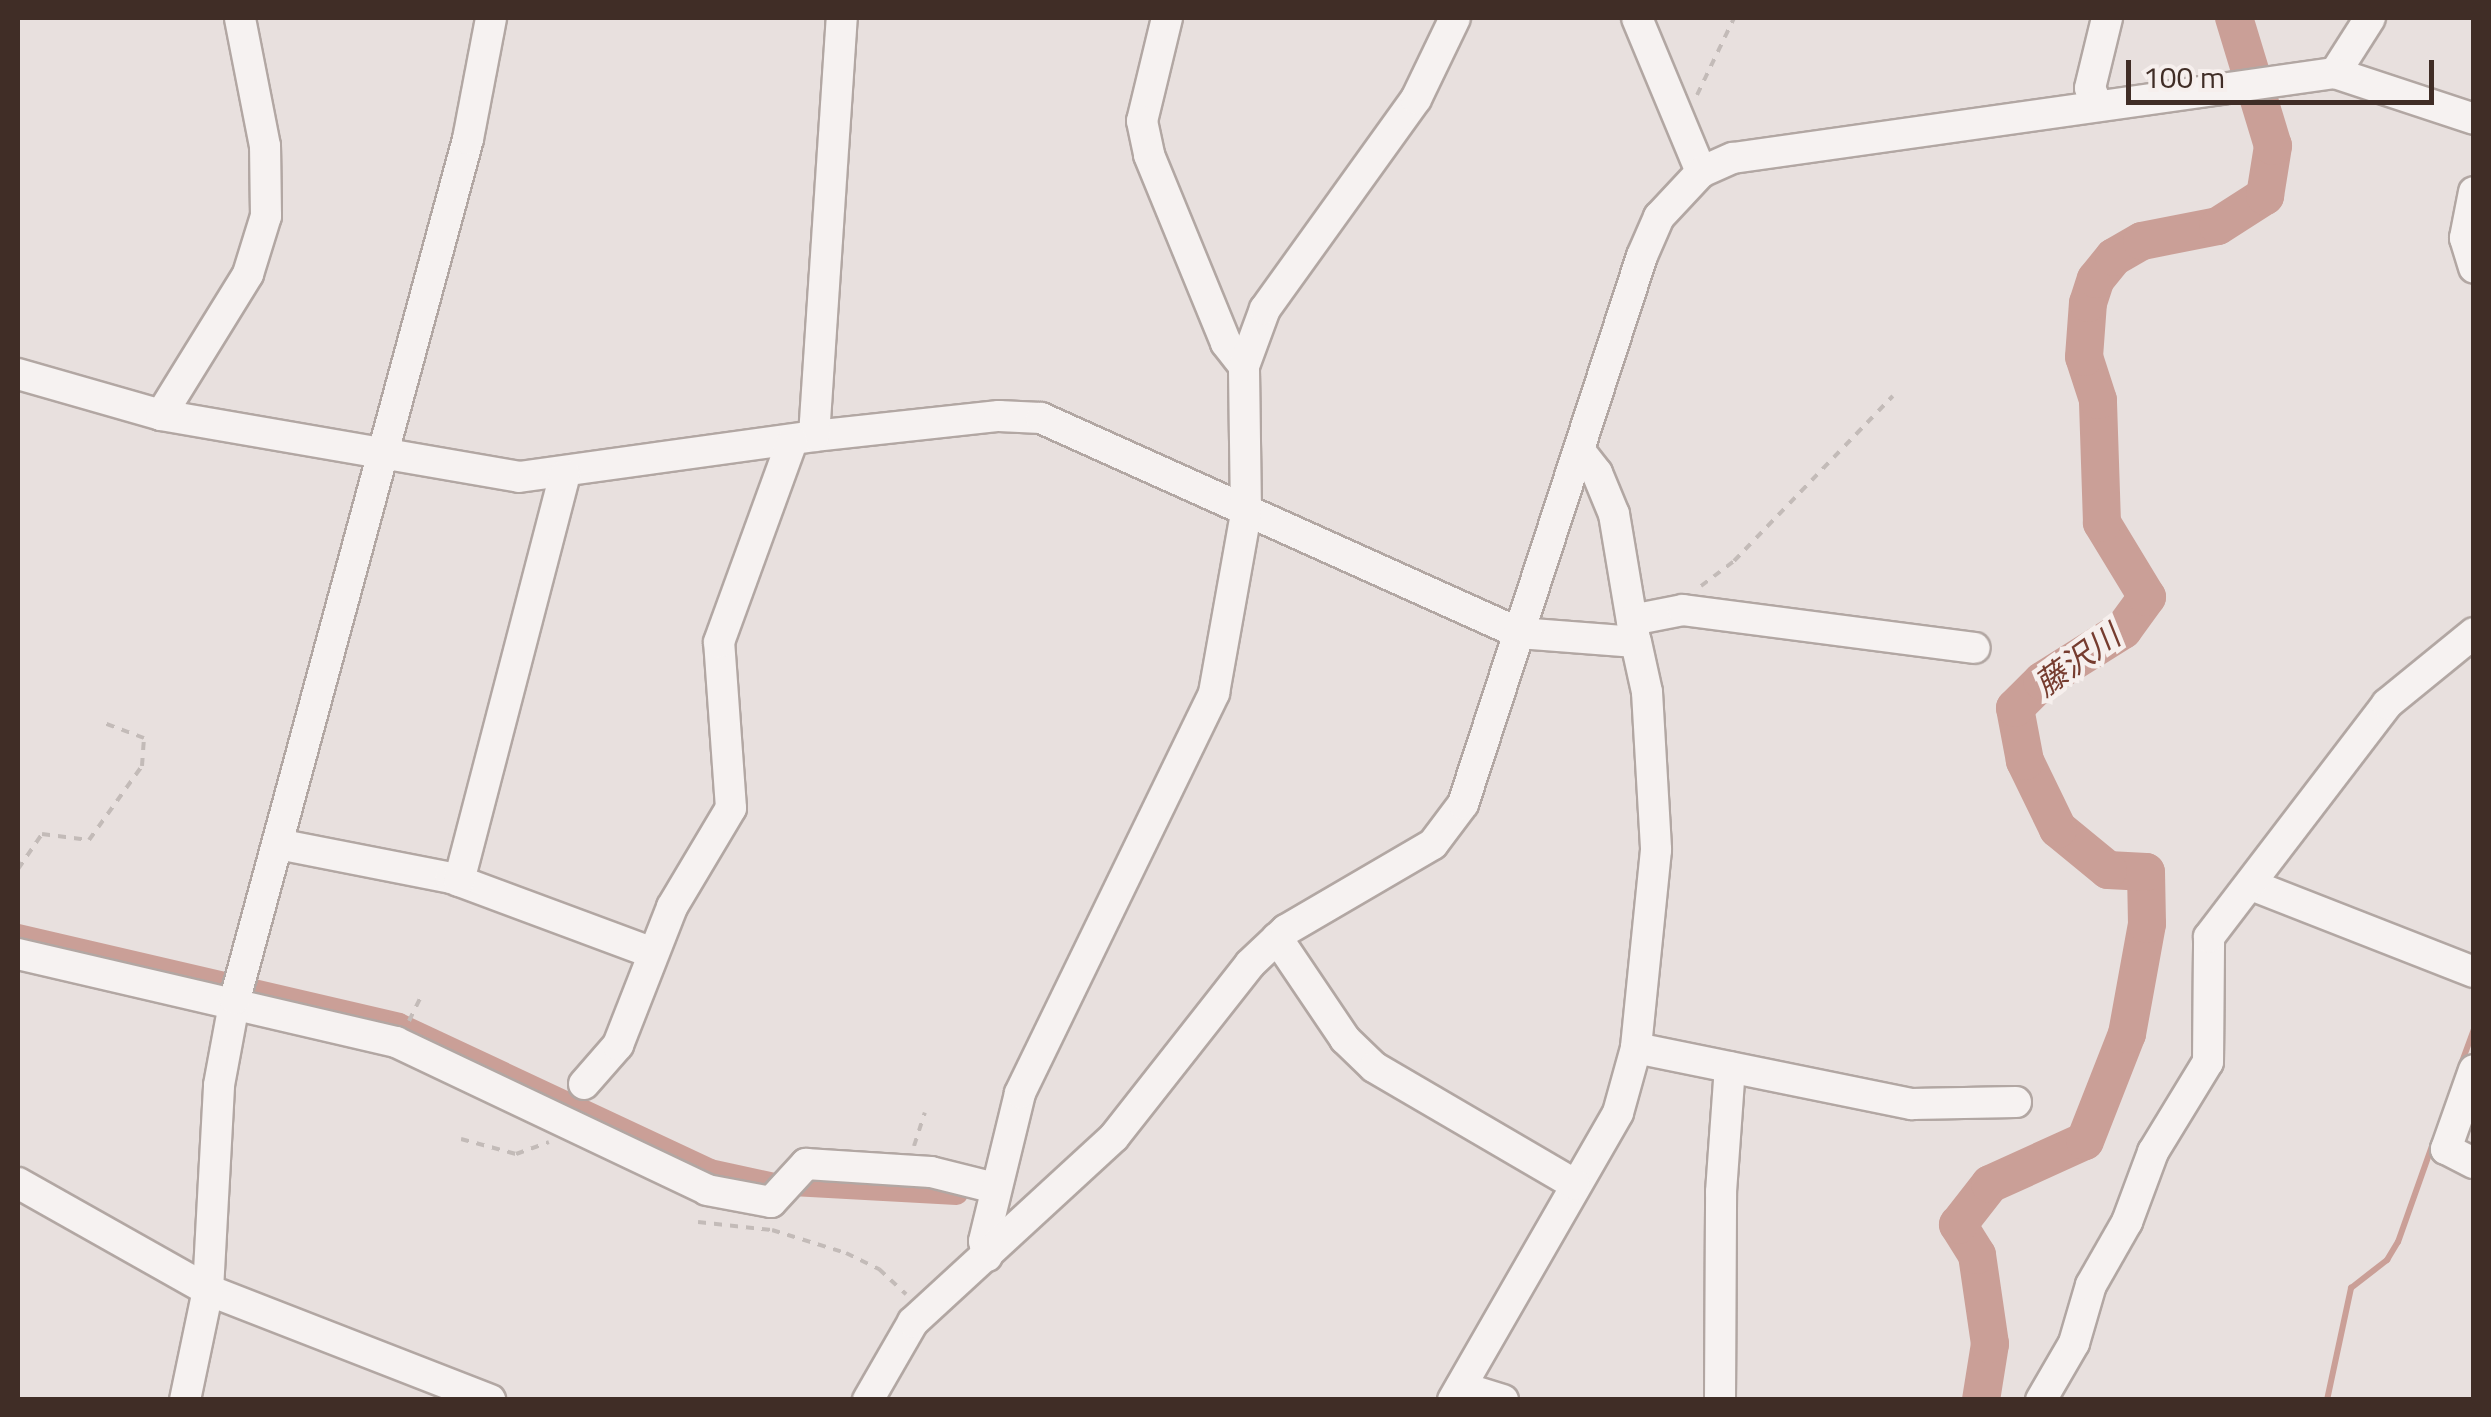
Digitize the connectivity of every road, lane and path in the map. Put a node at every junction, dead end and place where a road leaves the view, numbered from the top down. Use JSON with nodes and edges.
{"nodes":[{"id":1,"x":240,"y":18,"type":"edge"},
{"id":2,"x":491,"y":18,"type":"edge"},
{"id":3,"x":842,"y":18,"type":"edge"},
{"id":4,"x":1167,"y":18,"type":"edge"},
{"id":5,"x":1455,"y":18,"type":"edge"},
{"id":6,"x":1637,"y":18,"type":"edge"},
{"id":7,"x":1734,"y":18,"type":"edge"},
{"id":8,"x":2108,"y":18,"type":"edge"},
{"id":9,"x":2370,"y":18,"type":"edge"},
{"id":10,"x":2335,"y":73,"type":"junction"},
{"id":11,"x":2096,"y":102,"type":"junction"},
{"id":12,"x":2474,"y":119,"type":"edge"},
{"id":13,"x":1681,"y":120,"type":"junction"},
{"id":14,"x":1701,"y":172,"type":"junction"},
{"id":15,"x":2474,"y":192,"type":"edge"},
{"id":16,"x":2474,"y":268,"type":"edge"},
{"id":17,"x":1244,"y":366,"type":"junction"},
{"id":18,"x":18,"y":374,"type":"edge"},
{"id":19,"x":1893,"y":396,"type":"dead end"},
{"id":20,"x":160,"y":416,"type":"junction"},
{"id":21,"x":803,"y":439,"type":"junction"},
{"id":22,"x":1579,"y":450,"type":"junction"},
{"id":23,"x":384,"y":457,"type":"junction"},
{"id":24,"x":565,"y":475,"type":"junction"},
{"id":25,"x":1246,"y":513,"type":"junction"},
{"id":26,"x":1642,"y":626,"type":"junction"},
{"id":27,"x":2474,"y":632,"type":"edge"},
{"id":28,"x":1519,"y":633,"type":"junction"},
{"id":29,"x":1976,"y":648,"type":"dead end"},
{"id":30,"x":104,"y":723,"type":"dead end"},
{"id":31,"x":278,"y":844,"type":"junction"},
{"id":32,"x":18,"y":869,"type":"edge"},
{"id":33,"x":459,"y":881,"type":"junction"},
{"id":34,"x":2254,"y":886,"type":"junction"},
{"id":35,"x":1277,"y":938,"type":"junction"},
{"id":36,"x":653,"y":953,"type":"junction"},
{"id":37,"x":18,"y":954,"type":"edge"},
{"id":38,"x":2474,"y":972,"type":"edge"},
{"id":39,"x":237,"y":991,"type":"junction"},
{"id":40,"x":422,"y":994,"type":"dead end"},
{"id":41,"x":412,"y":1013,"type":"dead end"},
{"id":42,"x":1636,"y":1048,"type":"junction"},
{"id":43,"x":1730,"y":1067,"type":"junction"},
{"id":44,"x":2474,"y":1070,"type":"edge"},
{"id":45,"x":584,"y":1084,"type":"dead end"},
{"id":46,"x":2016,"y":1102,"type":"dead end"},
{"id":47,"x":924,"y":1113,"type":"dead end"},
{"id":48,"x":554,"y":1118,"type":"junction"},
{"id":49,"x":461,"y":1139,"type":"dead end"},
{"id":50,"x":2474,"y":1162,"type":"edge"},
{"id":51,"x":908,"y":1170,"type":"junction"},
{"id":52,"x":18,"y":1184,"type":"edge"},
{"id":53,"x":1574,"y":1184,"type":"junction"},
{"id":54,"x":994,"y":1188,"type":"junction"},
{"id":55,"x":698,"y":1222,"type":"dead end"},
{"id":56,"x":986,"y":1256,"type":"junction"},
{"id":57,"x":208,"y":1290,"type":"junction"},
{"id":58,"x":924,"y":1310,"type":"junction"},
{"id":59,"x":1457,"y":1393,"type":"edge"},
{"id":60,"x":185,"y":1400,"type":"edge"},
{"id":61,"x":490,"y":1400,"type":"edge"},
{"id":62,"x":868,"y":1400,"type":"edge"},
{"id":63,"x":1504,"y":1400,"type":"edge"},
{"id":64,"x":1720,"y":1400,"type":"edge"},
{"id":65,"x":2041,"y":1400,"type":"edge"}],
"edges":[{"from":1,"to":20,"type":"street"},
{"from":2,"to":23,"type":"street"},
{"from":3,"to":21,"type":"street"},
{"from":4,"to":17,"type":"street"},
{"from":5,"to":17,"type":"street"},
{"from":6,"to":13,"type":"street"},
{"from":7,"to":13,"type":"path"},
{"from":8,"to":11,"type":"street"},
{"from":9,"to":10,"type":"street"},
{"from":10,"to":11,"type":"street"},
{"from":10,"to":12,"type":"street"},
{"from":11,"to":14,"type":"street"},
{"from":13,"to":14,"type":"street"},
{"from":14,"to":22,"type":"street"},
{"from":15,"to":16,"type":"street"},
{"from":17,"to":25,"type":"street"},
{"from":18,"to":20,"type":"street"},
{"from":19,"to":26,"type":"path"},
{"from":20,"to":23,"type":"street"},
{"from":21,"to":24,"type":"street"},
{"from":21,"to":25,"type":"street"},
{"from":21,"to":36,"type":"street"},
{"from":22,"to":26,"type":"street"},
{"from":22,"to":28,"type":"street"},
{"from":23,"to":24,"type":"street"},
{"from":23,"to":31,"type":"street"},
{"from":24,"to":33,"type":"street"},
{"from":25,"to":28,"type":"street"},
{"from":25,"to":54,"type":"street"},
{"from":26,"to":28,"type":"street"},
{"from":26,"to":29,"type":"street"},
{"from":26,"to":42,"type":"street"},
{"from":27,"to":34,"type":"street"},
{"from":28,"to":35,"type":"street"},
{"from":30,"to":32,"type":"path"},
{"from":31,"to":33,"type":"street"},
{"from":31,"to":39,"type":"street"},
{"from":33,"to":36,"type":"street"},
{"from":34,"to":38,"type":"street"},
{"from":34,"to":65,"type":"street"},
{"from":35,"to":53,"type":"street"},
{"from":35,"to":56,"type":"street"},
{"from":36,"to":45,"type":"street"},
{"from":37,"to":39,"type":"street"},
{"from":39,"to":48,"type":"street"},
{"from":39,"to":57,"type":"street"},
{"from":40,"to":41,"type":"path"},
{"from":42,"to":43,"type":"street"},
{"from":42,"to":53,"type":"street"},
{"from":43,"to":46,"type":"street"},
{"from":43,"to":64,"type":"street"},
{"from":44,"to":50,"type":"street"},
{"from":47,"to":51,"type":"path"},
{"from":48,"to":49,"type":"path"},
{"from":48,"to":51,"type":"street"},
{"from":51,"to":54,"type":"street"},
{"from":52,"to":57,"type":"street"},
{"from":53,"to":59,"type":"street"},
{"from":54,"to":56,"type":"street"},
{"from":55,"to":58,"type":"path"},
{"from":56,"to":58,"type":"street"},
{"from":57,"to":60,"type":"street"},
{"from":57,"to":61,"type":"street"},
{"from":58,"to":62,"type":"street"},
{"from":59,"to":63,"type":"street"}]}
